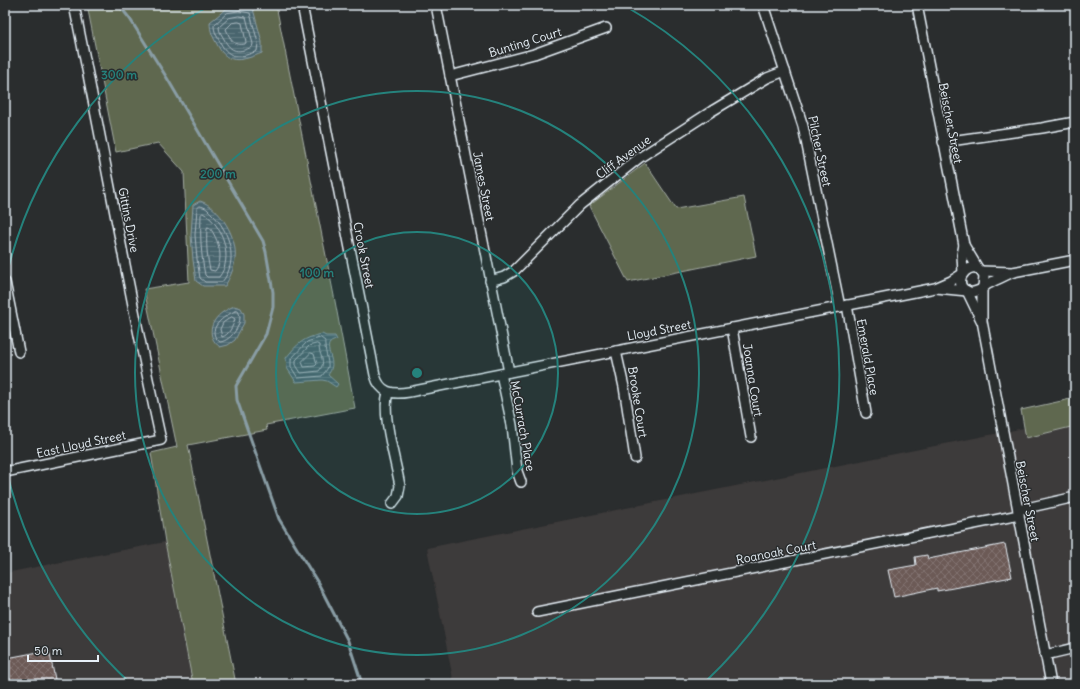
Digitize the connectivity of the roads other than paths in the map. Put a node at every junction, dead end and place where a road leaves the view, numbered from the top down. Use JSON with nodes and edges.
{"nodes":[{"id":1,"x":74,"y":5,"type":"edge"},
{"id":2,"x":302,"y":5,"type":"edge"},
{"id":3,"x":436,"y":5,"type":"edge"},
{"id":4,"x":763,"y":5,"type":"edge"},
{"id":5,"x":917,"y":5,"type":"edge"},
{"id":6,"x":606,"y":28,"type":"dead end"},
{"id":7,"x":785,"y":71,"type":"junction"},
{"id":8,"x":450,"y":76,"type":"junction"},
{"id":9,"x":1075,"y":122,"type":"edge"},
{"id":10,"x":943,"y":142,"type":"junction"},
{"id":11,"x":964,"y":245,"type":"junction"},
{"id":12,"x":1075,"y":260,"type":"edge"},
{"id":13,"x":980,"y":271,"type":"junction"},
{"id":14,"x":1013,"y":272,"type":"junction"},
{"id":15,"x":963,"y":274,"type":"junction"},
{"id":16,"x":490,"y":281,"type":"junction"},
{"id":17,"x":5,"y":282,"type":"edge"},
{"id":18,"x":983,"y":287,"type":"junction"},
{"id":19,"x":935,"y":288,"type":"junction"},
{"id":20,"x":967,"y":291,"type":"junction"},
{"id":21,"x":844,"y":306,"type":"junction"},
{"id":22,"x":982,"y":322,"type":"junction"},
{"id":23,"x":732,"y":328,"type":"junction"},
{"id":24,"x":616,"y":351,"type":"junction"},
{"id":25,"x":19,"y":352,"type":"dead end"},
{"id":26,"x":505,"y":373,"type":"junction"},
{"id":27,"x":388,"y":393,"type":"junction"},
{"id":28,"x":866,"y":413,"type":"dead end"},
{"id":29,"x":751,"y":437,"type":"dead end"},
{"id":30,"x":161,"y":440,"type":"joint"},
{"id":31,"x":635,"y":458,"type":"dead end"},
{"id":32,"x":5,"y":472,"type":"edge"},
{"id":33,"x":521,"y":482,"type":"dead end"},
{"id":34,"x":1075,"y":497,"type":"edge"},
{"id":35,"x":392,"y":504,"type":"dead end"},
{"id":36,"x":1018,"y":513,"type":"junction"},
{"id":37,"x":538,"y":612,"type":"dead end"},
{"id":38,"x":1075,"y":648,"type":"edge"},
{"id":39,"x":1045,"y":655,"type":"junction"},
{"id":40,"x":1051,"y":684,"type":"edge"}],
"edges":[{"from":1,"to":30,"type":"street","name":"Gittins Drive"},
{"from":2,"to":27,"type":"street","name":"Crook Street"},
{"from":3,"to":8,"type":"street","name":"James Street"},
{"from":4,"to":7,"type":"street","name":"Pilcher Street"},
{"from":5,"to":10,"type":"street","name":"Beischer Street"},
{"from":6,"to":8,"type":"street","name":"Bunting Court"},
{"from":7,"to":16,"type":"street","name":"Cliff Avenue"},
{"from":7,"to":21,"type":"street","name":"Pilcher Street"},
{"from":8,"to":16,"type":"street","name":"James Street"},
{"from":9,"to":10,"type":"street"},
{"from":10,"to":11,"type":"street","name":"Beischer Street"},
{"from":11,"to":13,"type":"street","name":"Beischer Street"},
{"from":11,"to":15,"type":"street","name":"Beischer Street"},
{"from":12,"to":14,"type":"street"},
{"from":13,"to":14,"type":"street"},
{"from":13,"to":15,"type":"street"},
{"from":13,"to":18,"type":"street"},
{"from":14,"to":18,"type":"street"},
{"from":15,"to":19,"type":"street","name":"Lloyd Street"},
{"from":15,"to":20,"type":"street"},
{"from":16,"to":26,"type":"street","name":"James Street"},
{"from":17,"to":25,"type":"street"},
{"from":18,"to":20,"type":"street"},
{"from":18,"to":22,"type":"street","name":"Beischer Street"},
{"from":19,"to":20,"type":"street","name":"Lloyd Street"},
{"from":19,"to":21,"type":"street","name":"Lloyd Street"},
{"from":20,"to":22,"type":"street","name":"Beischer Street"},
{"from":21,"to":23,"type":"street","name":"Lloyd Street"},
{"from":21,"to":28,"type":"street","name":"Emerald Place"},
{"from":22,"to":36,"type":"street","name":"Beischer Street"},
{"from":23,"to":24,"type":"street","name":"Lloyd Street"},
{"from":23,"to":29,"type":"street","name":"Joanna Court"},
{"from":24,"to":26,"type":"street","name":"Lloyd Street"},
{"from":24,"to":31,"type":"street","name":"Brooke Court"},
{"from":26,"to":27,"type":"street","name":"Lloyd Street"},
{"from":26,"to":33,"type":"street","name":"McCurrach Place"},
{"from":27,"to":35,"type":"street"},
{"from":30,"to":32,"type":"street","name":"East Lloyd Street"},
{"from":34,"to":36,"type":"street","name":"Roanoak Court"},
{"from":36,"to":37,"type":"street","name":"Roanoak Court"},
{"from":36,"to":39,"type":"street","name":"Beischer Street"},
{"from":38,"to":39,"type":"street"},
{"from":39,"to":40,"type":"street","name":"Beischer Street"}]}
